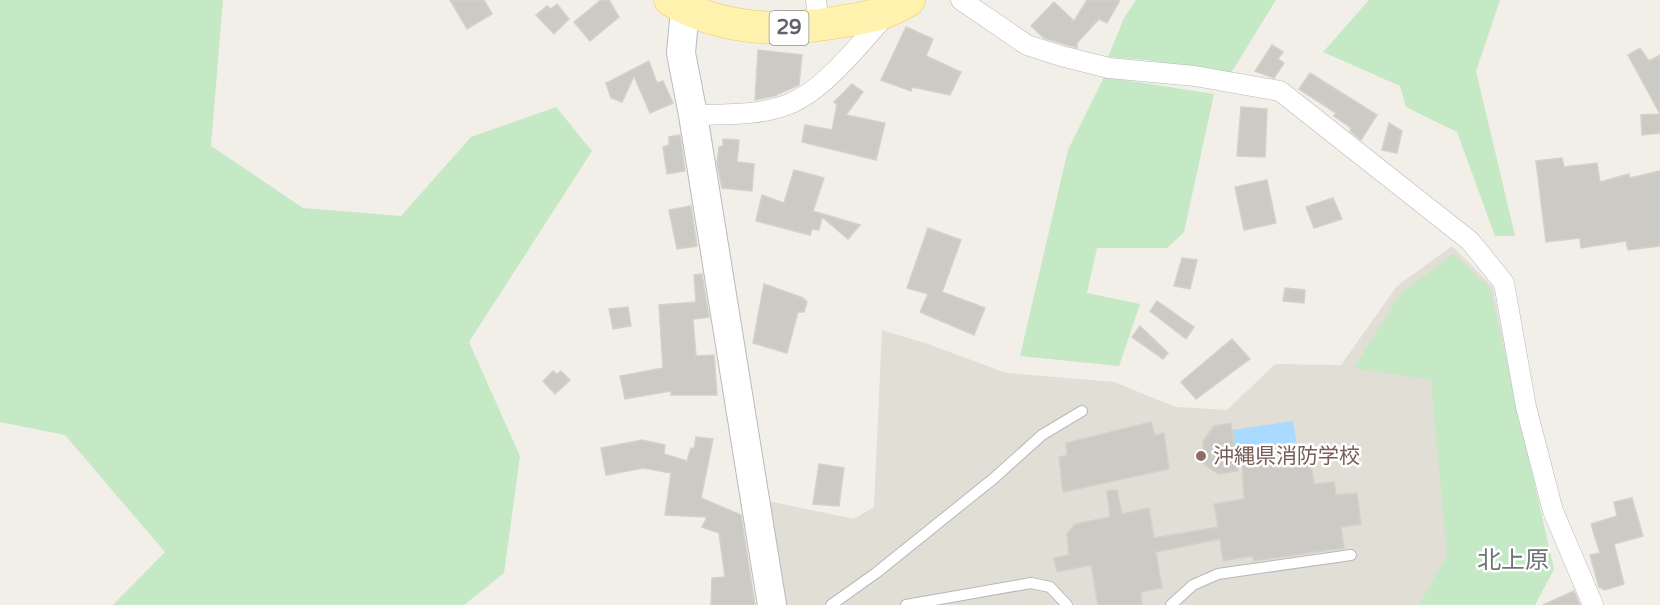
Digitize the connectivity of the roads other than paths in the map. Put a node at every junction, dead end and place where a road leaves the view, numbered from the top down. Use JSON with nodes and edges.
{"nodes":[{"id":1,"x":962,"y":0,"type":"edge"},
{"id":2,"x":678,"y":5,"type":"edge"},
{"id":3,"x":898,"y":7,"type":"edge"},
{"id":4,"x":818,"y":13,"type":"edge"},
{"id":5,"x":693,"y":115,"type":"junction"},
{"id":6,"x":1082,"y":411,"type":"dead end"},
{"id":7,"x":1351,"y":555,"type":"dead end"},
{"id":8,"x":772,"y":605,"type":"edge"},
{"id":9,"x":831,"y":605,"type":"edge"},
{"id":10,"x":906,"y":605,"type":"edge"},
{"id":11,"x":1067,"y":605,"type":"edge"},
{"id":12,"x":1171,"y":605,"type":"edge"},
{"id":13,"x":1593,"y":605,"type":"edge"}],
"edges":[{"from":1,"to":13,"type":"street"},
{"from":2,"to":4,"type":"main road","number":"29"},
{"from":2,"to":5,"type":"street"},
{"from":3,"to":4,"type":"main road","number":"29"},
{"from":3,"to":5,"type":"street"},
{"from":5,"to":8,"type":"street"},
{"from":6,"to":9,"type":"lane"},
{"from":7,"to":12,"type":"lane"},
{"from":10,"to":11,"type":"lane"}]}
